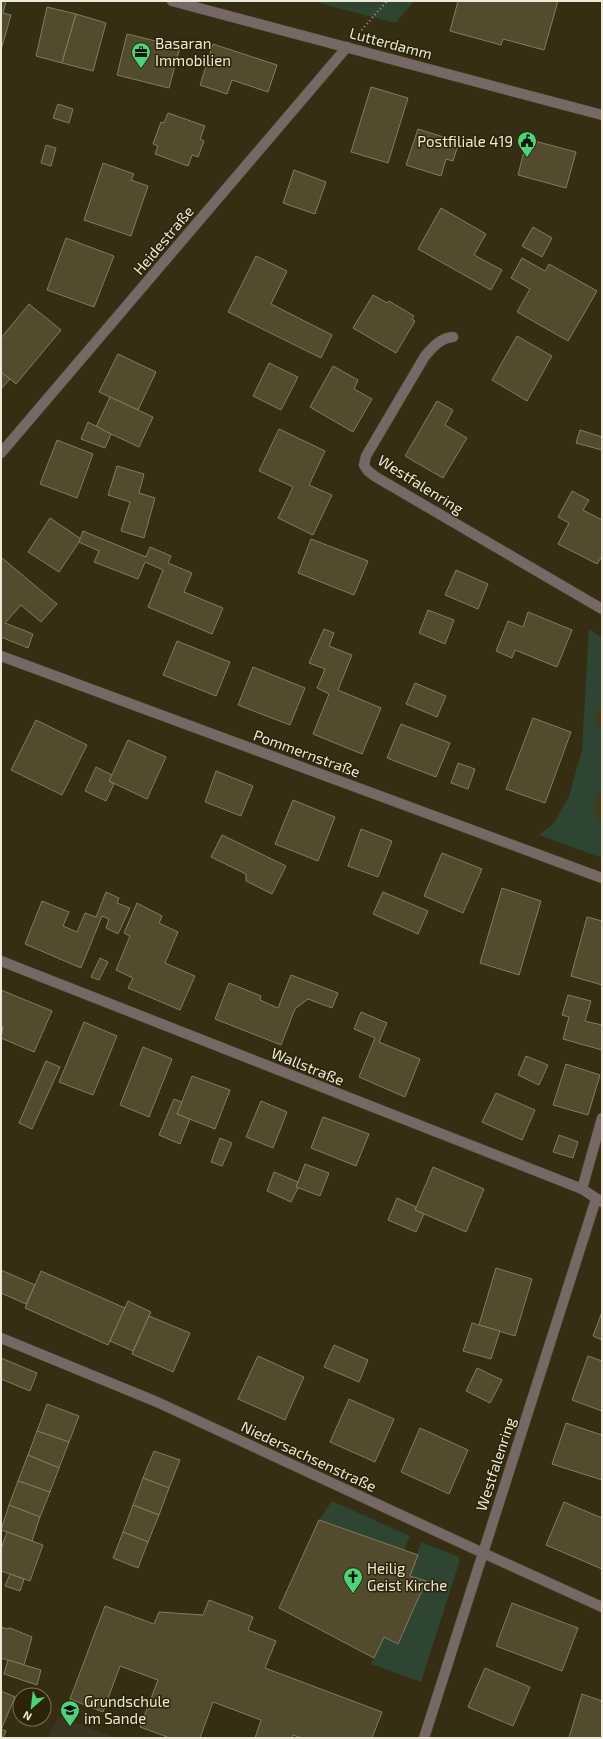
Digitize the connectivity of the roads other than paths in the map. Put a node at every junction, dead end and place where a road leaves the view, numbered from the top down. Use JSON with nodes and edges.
{"nodes":[{"id":1,"x":172,"y":1,"type":"edge"},
{"id":2,"x":347,"y":46,"type":"junction"},
{"id":3,"x":602,"y":115,"type":"edge"},
{"id":4,"x":453,"y":337,"type":"dead end"},
{"id":5,"x":1,"y":453,"type":"edge"},
{"id":6,"x":602,"y":609,"type":"edge"},
{"id":7,"x":1,"y":656,"type":"edge"},
{"id":8,"x":602,"y":878,"type":"edge"},
{"id":9,"x":1,"y":961,"type":"edge"},
{"id":10,"x":602,"y":1118,"type":"edge"},
{"id":11,"x":582,"y":1189,"type":"junction"},
{"id":12,"x":599,"y":1200,"type":"edge"},
{"id":13,"x":1,"y":1338,"type":"edge"},
{"id":14,"x":483,"y":1553,"type":"junction"},
{"id":15,"x":602,"y":1607,"type":"edge"},
{"id":16,"x":424,"y":1738,"type":"edge"}],
"edges":[{"from":1,"to":2,"type":"street","name":"Lutterdamm"},
{"from":2,"to":3,"type":"street","name":"Lutterdamm"},
{"from":2,"to":5,"type":"street","name":"Heidestraße"},
{"from":4,"to":6,"type":"street","name":"Westfalenring"},
{"from":7,"to":8,"type":"street","name":"Pommernstraße"},
{"from":9,"to":11,"type":"street","name":"Wallstraße"},
{"from":10,"to":11,"type":"street"},
{"from":11,"to":12,"type":"street","name":"Wallstraße"},
{"from":12,"to":14,"type":"street","name":"Westfalenring"},
{"from":13,"to":14,"type":"street","name":"Niedersachsenstraße"},
{"from":14,"to":15,"type":"street","name":"Niedersachsenstraße"},
{"from":14,"to":16,"type":"street","name":"Westfalenring"}]}
